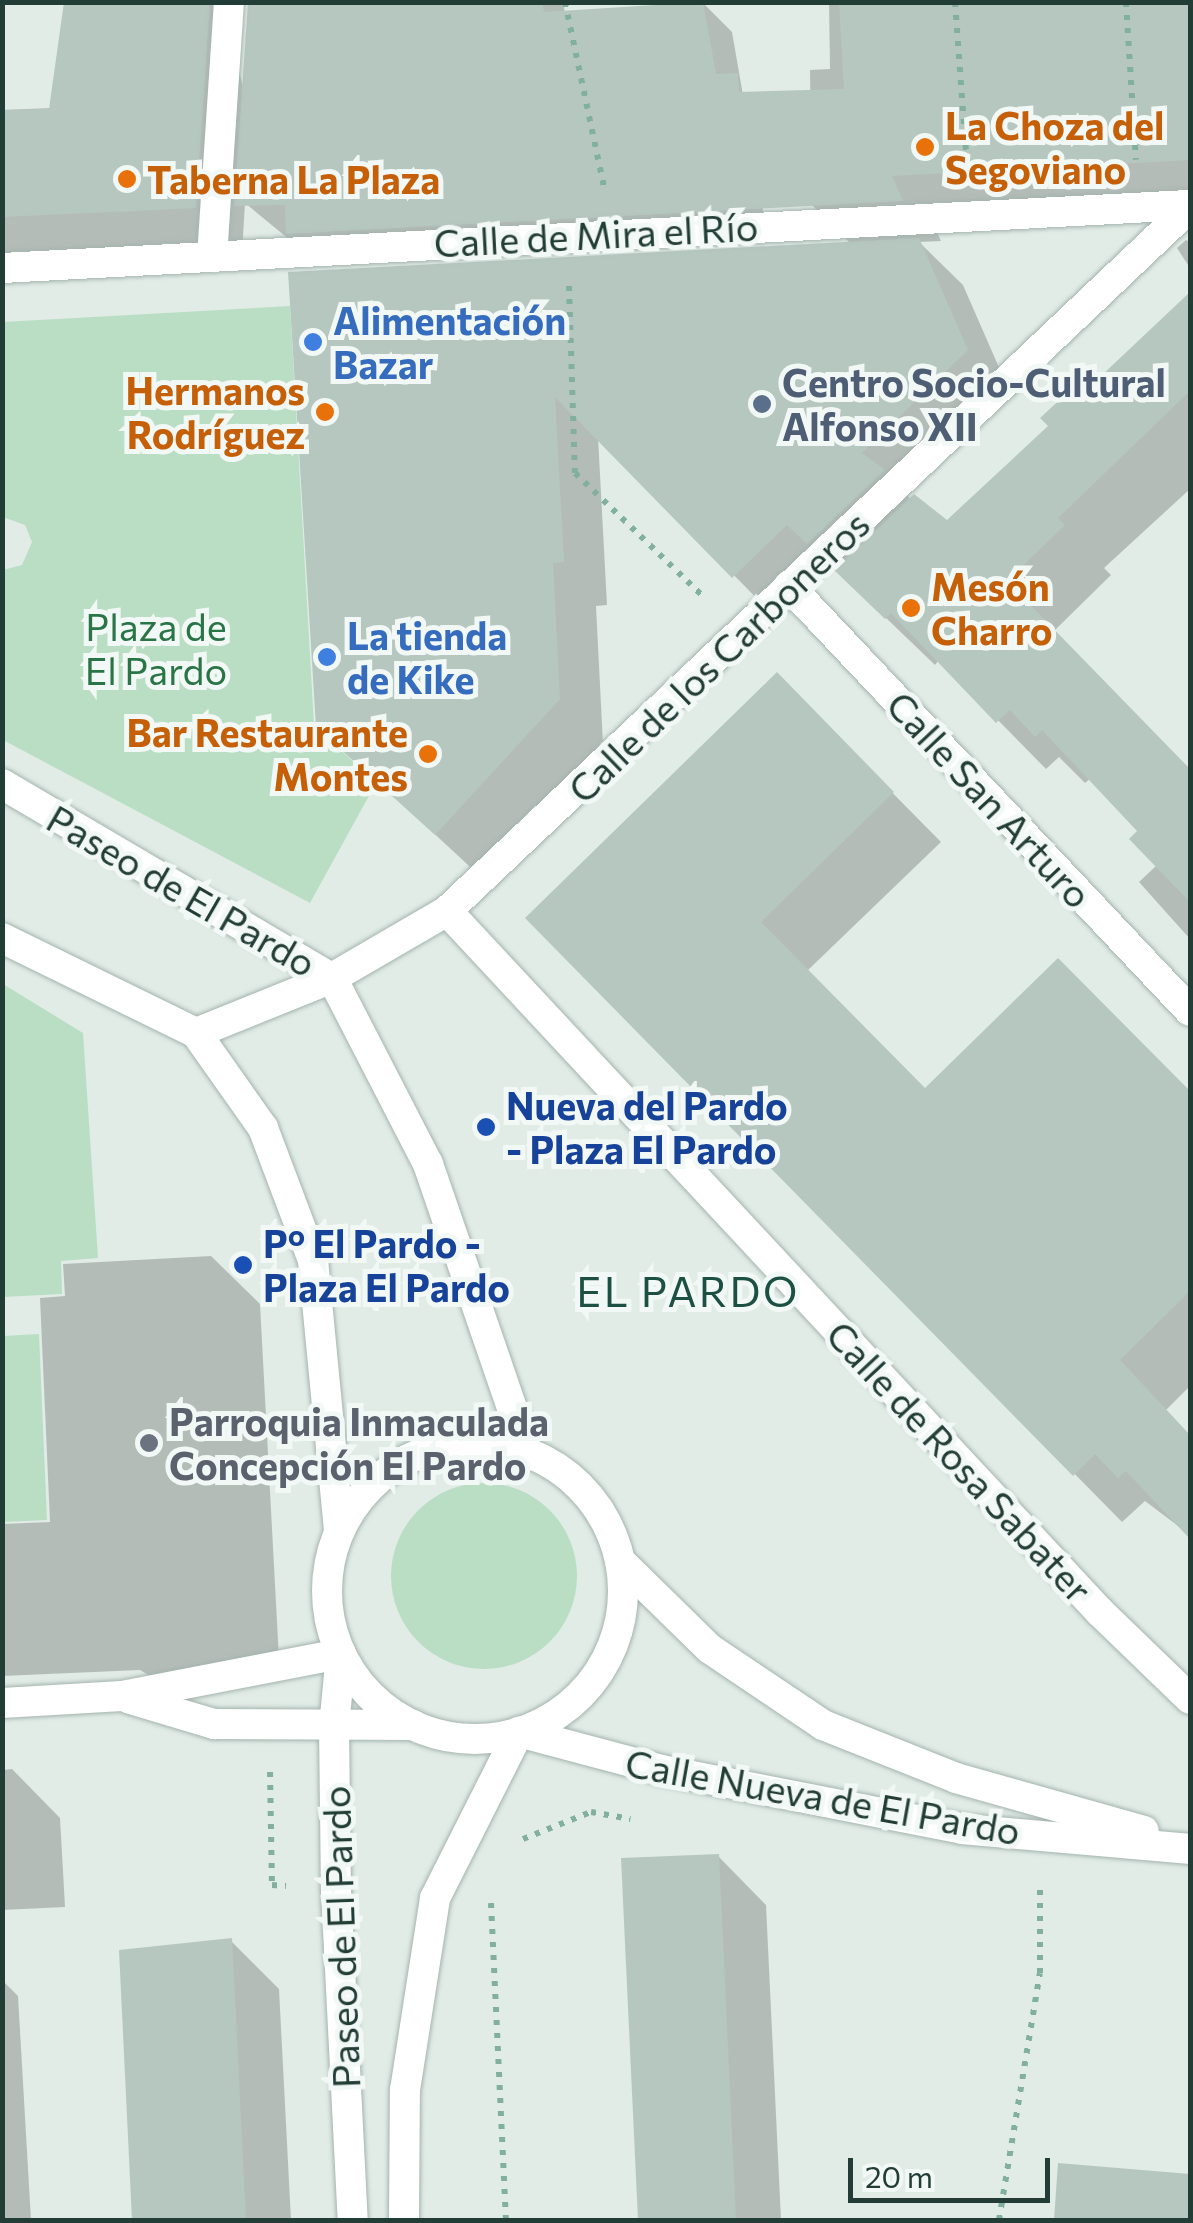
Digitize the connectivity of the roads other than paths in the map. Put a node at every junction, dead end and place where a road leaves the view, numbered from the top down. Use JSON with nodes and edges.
{"nodes":[{"id":1,"x":228,"y":2,"type":"edge"},
{"id":2,"x":1190,"y":206,"type":"edge"},
{"id":3,"x":212,"y":257,"type":"junction"},
{"id":4,"x":2,"y":268,"type":"edge"},
{"id":5,"x":790,"y":586,"type":"junction"},
{"id":6,"x":2,"y":784,"type":"edge"},
{"id":7,"x":448,"y":911,"type":"junction"},
{"id":8,"x":2,"y":938,"type":"edge"},
{"id":9,"x":332,"y":978,"type":"junction"},
{"id":10,"x":1190,"y":1011,"type":"edge"},
{"id":11,"x":196,"y":1033,"type":"junction"},
{"id":12,"x":528,"y":1452,"type":"junction"},
{"id":13,"x":339,"y":1530,"type":"junction"},
{"id":14,"x":620,"y":1561,"type":"junction"},
{"id":15,"x":341,"y":1654,"type":"junction"},
{"id":16,"x":122,"y":1696,"type":"junction"},
{"id":17,"x":1190,"y":1699,"type":"edge"},
{"id":18,"x":2,"y":1703,"type":"edge"},
{"id":19,"x":413,"y":1725,"type":"junction"},
{"id":20,"x":334,"y":1727,"type":"junction"},
{"id":21,"x":518,"y":1732,"type":"junction"},
{"id":22,"x":1190,"y":1847,"type":"edge"},
{"id":23,"x":353,"y":2220,"type":"edge"},
{"id":24,"x":404,"y":2220,"type":"edge"}],
"edges":[{"from":1,"to":3,"type":"street"},
{"from":2,"to":3,"type":"street","name":"Calle de Mira el Río"},
{"from":2,"to":5,"type":"street","name":"Calle de los Carboneros"},
{"from":3,"to":4,"type":"street","name":"Calle de Mira el Río"},
{"from":5,"to":7,"type":"street","name":"Calle de los Carboneros"},
{"from":5,"to":10,"type":"street","name":"Calle San Arturo"},
{"from":6,"to":9,"type":"street","name":"Paseo de El Pardo"},
{"from":7,"to":9,"type":"street","name":"Calle de los Carboneros"},
{"from":7,"to":17,"type":"street","name":"Calle de Rosa Sabater"},
{"from":8,"to":11,"type":"street"},
{"from":9,"to":11,"type":"street","name":"Calle de los Carboneros"},
{"from":9,"to":12,"type":"street","name":"Paseo de El Pardo"},
{"from":11,"to":13,"type":"street"},
{"from":12,"to":13,"type":"street"},
{"from":12,"to":14,"type":"street"},
{"from":13,"to":15,"type":"street"},
{"from":14,"to":21,"type":"street"},
{"from":14,"to":22,"type":"street","name":"Calle Nueva de El Pardo"},
{"from":15,"to":16,"type":"street"},
{"from":15,"to":19,"type":"street"},
{"from":15,"to":20,"type":"street","name":"Paseo de El Pardo"},
{"from":16,"to":18,"type":"street"},
{"from":16,"to":20,"type":"street"},
{"from":19,"to":20,"type":"street"},
{"from":19,"to":21,"type":"street"},
{"from":20,"to":23,"type":"street","name":"Paseo de El Pardo"},
{"from":21,"to":22,"type":"street","name":"Calle Nueva de El Pardo"},
{"from":21,"to":24,"type":"street","name":"Paseo de El Pardo"}]}
